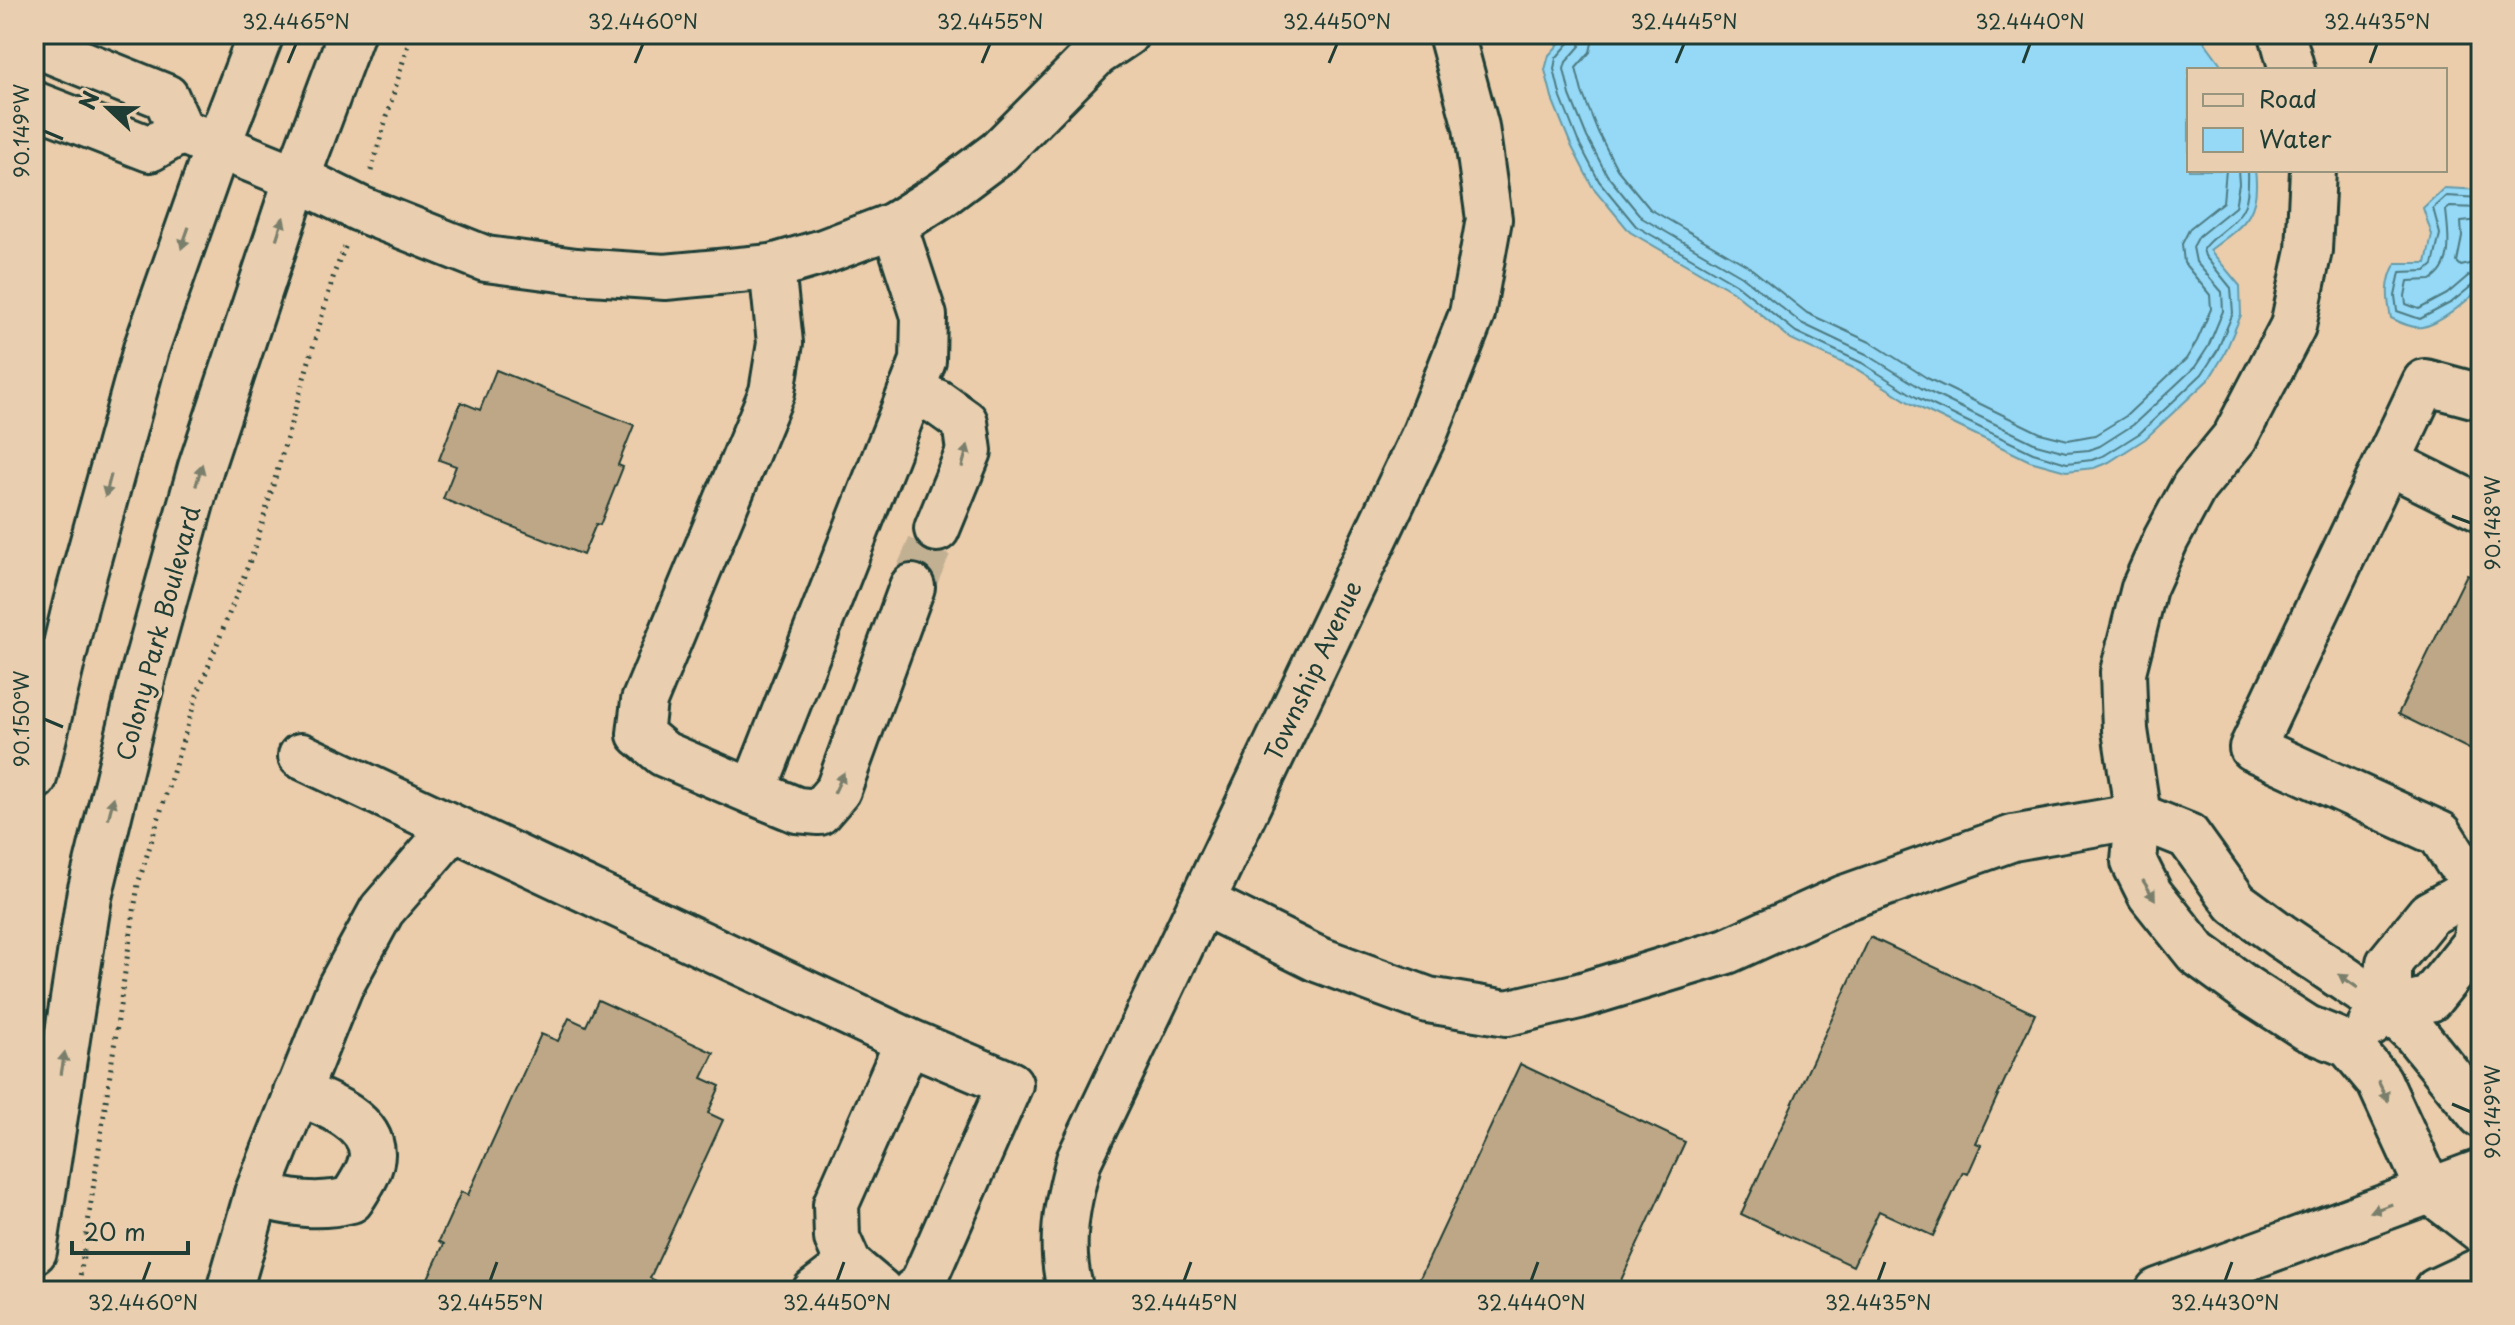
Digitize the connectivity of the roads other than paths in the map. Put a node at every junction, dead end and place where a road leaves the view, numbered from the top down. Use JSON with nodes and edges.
{"nodes":[{"id":1,"x":261,"y":34,"type":"edge"},
{"id":2,"x":351,"y":34,"type":"edge"},
{"id":3,"x":1126,"y":34,"type":"edge"},
{"id":4,"x":1451,"y":34,"type":"edge"},
{"id":5,"x":34,"y":44,"type":"edge"},
{"id":6,"x":34,"y":104,"type":"edge"},
{"id":7,"x":199,"y":138,"type":"junction"},
{"id":8,"x":2313,"y":172,"type":"edge"},
{"id":9,"x":297,"y":178,"type":"junction"},
{"id":10,"x":894,"y":225,"type":"junction"},
{"id":11,"x":772,"y":267,"type":"junction"},
{"id":12,"x":911,"y":391,"type":"junction"},
{"id":13,"x":2481,"y":397,"type":"edge"},
{"id":14,"x":2388,"y":462,"type":"junction"},
{"id":15,"x":2481,"y":508,"type":"edge"},
{"id":16,"x":937,"y":529,"type":"tunnel mouth"},
{"id":17,"x":912,"y":587,"type":"tunnel mouth"},
{"id":18,"x":301,"y":756,"type":"dead end"},
{"id":19,"x":34,"y":778,"type":"edge"},
{"id":20,"x":753,"y":792,"type":"junction"},
{"id":21,"x":2138,"y":816,"type":"junction"},
{"id":22,"x":453,"y":828,"type":"junction"},
{"id":23,"x":2481,"y":883,"type":"edge"},
{"id":24,"x":1202,"y":902,"type":"junction"},
{"id":25,"x":2481,"y":905,"type":"edge"},
{"id":26,"x":2389,"y":1009,"type":"junction"},
{"id":27,"x":908,"y":1041,"type":"junction"},
{"id":28,"x":2349,"y":1045,"type":"junction"},
{"id":29,"x":296,"y":1092,"type":"junction"},
{"id":30,"x":2481,"y":1115,"type":"edge"},
{"id":31,"x":2481,"y":1172,"type":"edge"},
{"id":32,"x":2429,"y":1190,"type":"junction"},
{"id":33,"x":257,"y":1194,"type":"junction"},
{"id":34,"x":2481,"y":1230,"type":"edge"},
{"id":35,"x":34,"y":1251,"type":"edge"},
{"id":36,"x":2481,"y":1270,"type":"edge"},
{"id":37,"x":848,"y":1282,"type":"edge"},
{"id":38,"x":229,"y":1291,"type":"edge"},
{"id":39,"x":914,"y":1291,"type":"edge"},
{"id":40,"x":1071,"y":1291,"type":"edge"},
{"id":41,"x":2158,"y":1291,"type":"edge"},
{"id":42,"x":2436,"y":1291,"type":"edge"}],
"edges":[{"from":1,"to":7,"type":"street"},
{"from":2,"to":9,"type":"street","name":"Colony Park Boulevard"},
{"from":3,"to":10,"type":"street"},
{"from":4,"to":24,"type":"street","name":"Township Avenue"},
{"from":5,"to":7,"type":"street"},
{"from":6,"to":7,"type":"street"},
{"from":7,"to":9,"type":"street"},
{"from":7,"to":19,"type":"street","one_way":true},
{"from":8,"to":21,"type":"street"},
{"from":9,"to":11,"type":"street"},
{"from":35,"to":9,"type":"street","name":"Colony Park Boulevard","one_way":true},
{"from":10,"to":11,"type":"street"},
{"from":10,"to":12,"type":"street"},
{"from":11,"to":20,"type":"street"},
{"from":16,"to":12,"type":"street","one_way":true},
{"from":12,"to":20,"type":"street"},
{"from":13,"to":14,"type":"street"},
{"from":14,"to":15,"type":"street"},
{"from":14,"to":23,"type":"street"},
{"from":20,"to":17,"type":"street","one_way":true},
{"from":18,"to":22,"type":"street"},
{"from":21,"to":24,"type":"street"},
{"from":26,"to":21,"type":"street","one_way":true},
{"from":21,"to":28,"type":"street","one_way":true},
{"from":22,"to":27,"type":"street"},
{"from":22,"to":29,"type":"street"},
{"from":23,"to":26,"type":"street"},
{"from":24,"to":40,"type":"street","name":"Township Avenue"},
{"from":25,"to":26,"type":"street"},
{"from":26,"to":28,"type":"street"},
{"from":26,"to":30,"type":"street"},
{"from":27,"to":37,"type":"street"},
{"from":27,"to":39,"type":"street"},
{"from":28,"to":32,"type":"street","one_way":true},
{"from":29,"to":33,"type":"street"},
{"from":29,"to":33,"type":"street"},
{"from":31,"to":32,"type":"street"},
{"from":32,"to":34,"type":"street"},
{"from":32,"to":41,"type":"street","one_way":true},
{"from":33,"to":38,"type":"street"},
{"from":36,"to":42,"type":"street"}]}
